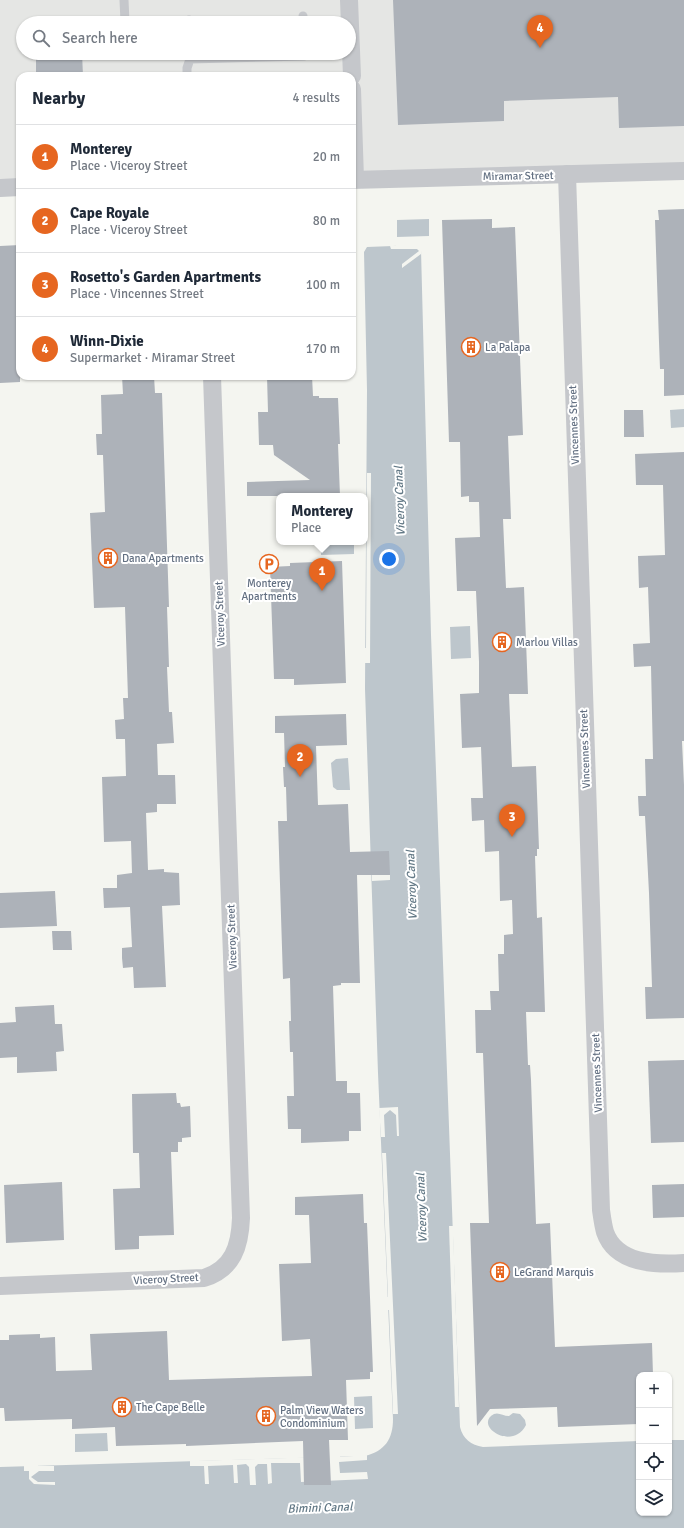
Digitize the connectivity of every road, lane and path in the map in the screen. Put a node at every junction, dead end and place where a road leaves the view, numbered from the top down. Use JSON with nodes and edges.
{"nodes":[{"id":1,"x":124,"y":0,"type":"edge"},
{"id":2,"x":349,"y":0,"type":"edge"},
{"id":3,"x":125,"y":16,"type":"edge"},
{"id":4,"x":350,"y":16,"type":"edge"},
{"id":5,"x":189,"y":60,"type":"edge"},
{"id":6,"x":351,"y":60,"type":"edge"},
{"id":7,"x":187,"y":72,"type":"edge"},
{"id":8,"x":352,"y":72,"type":"edge"},
{"id":9,"x":684,"y":171,"type":"edge"},
{"id":10,"x":567,"y":174,"type":"junction"},
{"id":11,"x":356,"y":179,"type":"edge"},
{"id":12,"x":16,"y":187,"type":"edge"},
{"id":13,"x":0,"y":188,"type":"edge"},
{"id":14,"x":212,"y":380,"type":"edge"},
{"id":15,"x":684,"y":1263,"type":"edge"},
{"id":16,"x":0,"y":1286,"type":"edge"}],
"edges":[{"from":1,"to":3,"type":"lane"},
{"from":2,"to":4,"type":"street"},
{"from":5,"to":7,"type":"lane"},
{"from":6,"to":8,"type":"street"},
{"from":9,"to":10,"type":"street","name":"Miramar Street"},
{"from":10,"to":11,"type":"street","name":"Miramar Street"},
{"from":10,"to":15,"type":"street","name":"Vincennes Street"},
{"from":12,"to":13,"type":"street"},
{"from":14,"to":16,"type":"street","name":"Viceroy Street"}]}
